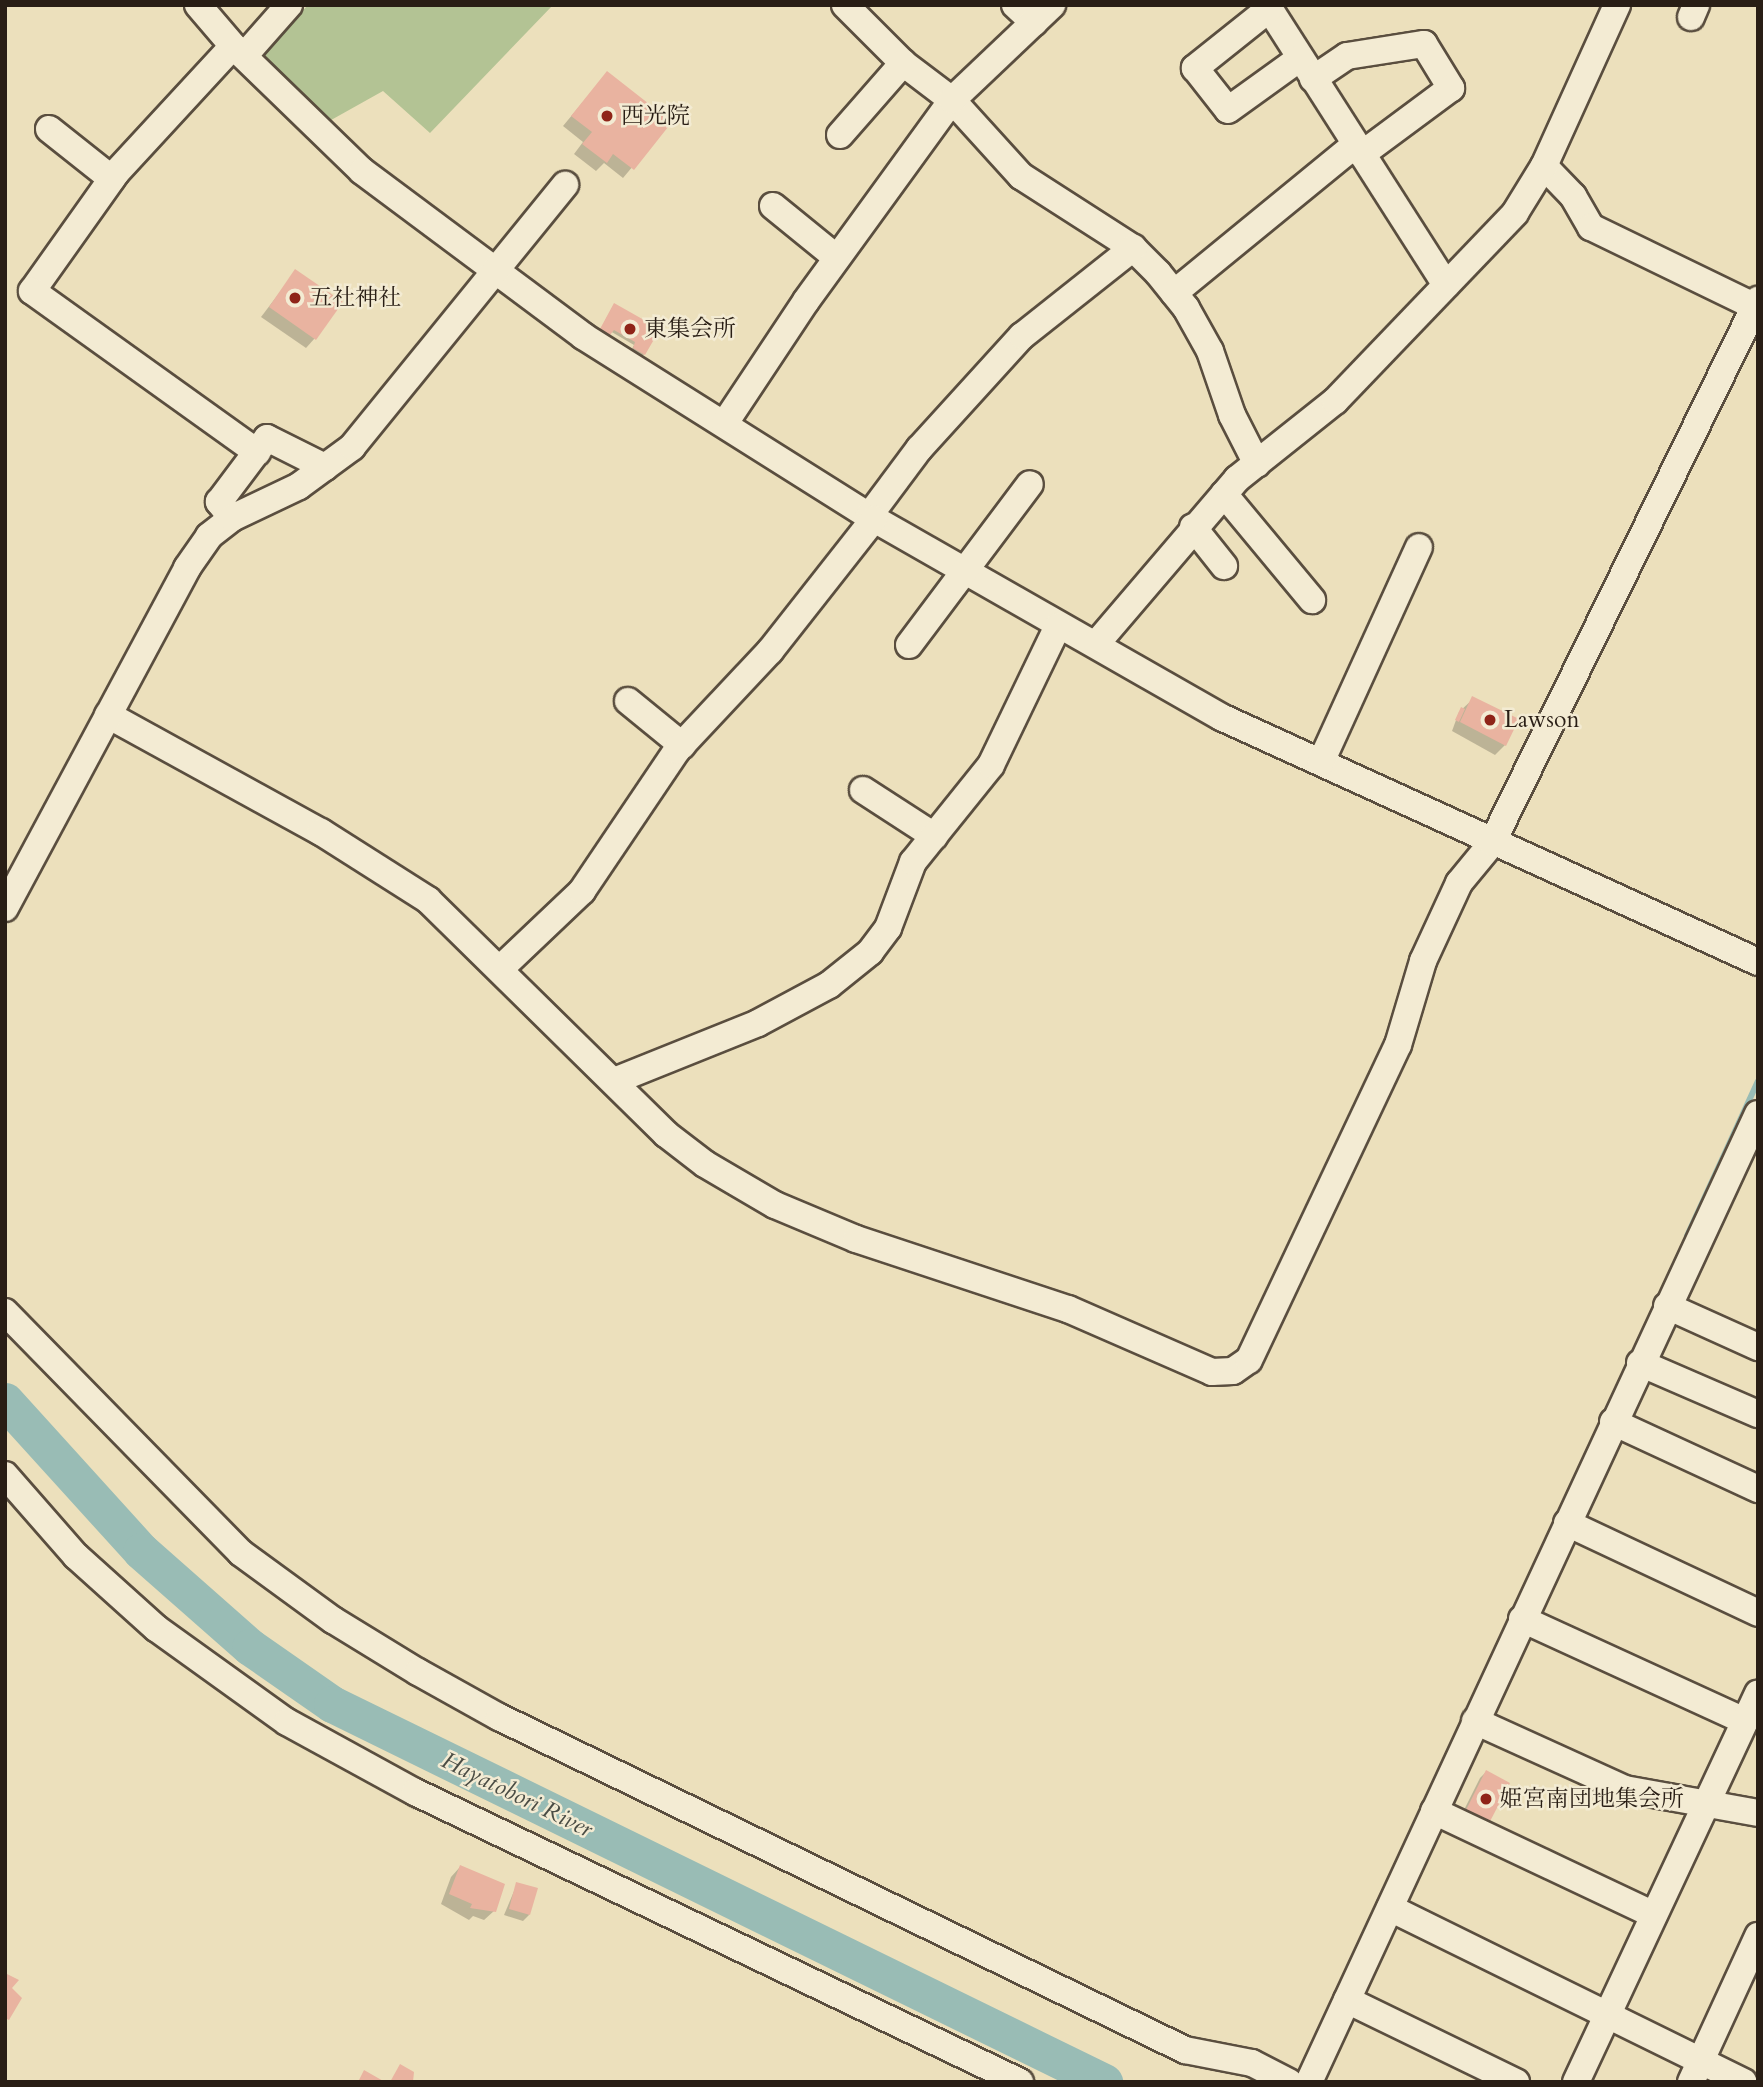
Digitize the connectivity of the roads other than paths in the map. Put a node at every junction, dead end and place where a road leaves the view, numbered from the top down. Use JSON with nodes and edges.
{"nodes":[{"id":1,"x":198,"y":5,"type":"edge"},
{"id":2,"x":289,"y":5,"type":"edge"},
{"id":3,"x":1617,"y":5,"type":"edge"},
{"id":4,"x":1268,"y":7,"type":"edge"},
{"id":5,"x":853,"y":8,"type":"edge"},
{"id":6,"x":1034,"y":11,"type":"edge"},
{"id":7,"x":239,"y":51,"type":"junction"},
{"id":8,"x":903,"y":63,"type":"junction"},
{"id":9,"x":1306,"y":69,"type":"junction"},
{"id":10,"x":952,"y":100,"type":"junction"},
{"id":11,"x":49,"y":129,"type":"dead end"},
{"id":12,"x":840,"y":135,"type":"dead end"},
{"id":13,"x":1359,"y":149,"type":"junction"},
{"id":14,"x":1544,"y":166,"type":"junction"},
{"id":15,"x":111,"y":179,"type":"junction"},
{"id":16,"x":565,"y":185,"type":"dead end"},
{"id":17,"x":773,"y":206,"type":"dead end"},
{"id":18,"x":1133,"y":247,"type":"junction"},
{"id":19,"x":837,"y":258,"type":"junction"},
{"id":20,"x":495,"y":271,"type":"junction"},
{"id":21,"x":1446,"y":285,"type":"junction"},
{"id":22,"x":1174,"y":293,"type":"junction"},
{"id":23,"x":1757,"y":305,"type":"edge"},
{"id":24,"x":725,"y":423,"type":"junction"},
{"id":25,"x":257,"y":452,"type":"junction"},
{"id":26,"x":1256,"y":464,"type":"junction"},
{"id":27,"x":325,"y":467,"type":"junction"},
{"id":28,"x":1030,"y":484,"type":"dead end"},
{"id":29,"x":1224,"y":494,"type":"junction"},
{"id":30,"x":872,"y":517,"type":"junction"},
{"id":31,"x":232,"y":518,"type":"junction"},
{"id":32,"x":1193,"y":527,"type":"junction"},
{"id":33,"x":1419,"y":547,"type":"dead end"},
{"id":34,"x":1224,"y":566,"type":"dead end"},
{"id":35,"x":962,"y":570,"type":"junction"},
{"id":36,"x":1312,"y":600,"type":"dead end"},
{"id":37,"x":1058,"y":626,"type":"junction"},
{"id":38,"x":1097,"y":643,"type":"junction"},
{"id":39,"x":909,"y":645,"type":"dead end"},
{"id":40,"x":628,"y":701,"type":"dead end"},
{"id":41,"x":108,"y":715,"type":"junction"},
{"id":42,"x":682,"y":745,"type":"junction"},
{"id":43,"x":1321,"y":762,"type":"junction"},
{"id":44,"x":863,"y":790,"type":"dead end"},
{"id":45,"x":934,"y":836,"type":"junction"},
{"id":46,"x":1492,"y":843,"type":"junction"},
{"id":47,"x":5,"y":908,"type":"edge"},
{"id":48,"x":1758,"y":962,"type":"edge"},
{"id":49,"x":501,"y":968,"type":"junction"},
{"id":50,"x":614,"y":1082,"type":"junction"},
{"id":51,"x":1758,"y":1114,"type":"edge"},
{"id":52,"x":1667,"y":1306,"type":"junction"},
{"id":53,"x":5,"y":1312,"type":"edge"},
{"id":54,"x":1758,"y":1347,"type":"edge"},
{"id":55,"x":1640,"y":1363,"type":"junction"},
{"id":56,"x":1758,"y":1414,"type":"edge"},
{"id":57,"x":1614,"y":1422,"type":"junction"},
{"id":58,"x":5,"y":1475,"type":"edge"},
{"id":59,"x":1758,"y":1489,"type":"edge"},
{"id":60,"x":1567,"y":1523,"type":"junction"},
{"id":61,"x":1758,"y":1613,"type":"edge"},
{"id":62,"x":1522,"y":1619,"type":"junction"},
{"id":63,"x":1758,"y":1694,"type":"edge"},
{"id":64,"x":1475,"y":1721,"type":"junction"},
{"id":65,"x":1745,"y":1721,"type":"junction"},
{"id":66,"x":1707,"y":1804,"type":"junction"},
{"id":67,"x":1434,"y":1811,"type":"junction"},
{"id":68,"x":1758,"y":1813,"type":"edge"},
{"id":69,"x":1390,"y":1908,"type":"junction"},
{"id":70,"x":1654,"y":1915,"type":"junction"},
{"id":71,"x":1758,"y":1936,"type":"edge"},
{"id":72,"x":1347,"y":2000,"type":"junction"},
{"id":73,"x":1606,"y":2013,"type":"junction"},
{"id":74,"x":1696,"y":2071,"type":"edge"},
{"id":75,"x":1020,"y":2082,"type":"edge"},
{"id":76,"x":1289,"y":2082,"type":"edge"},
{"id":77,"x":1309,"y":2082,"type":"edge"},
{"id":78,"x":1516,"y":2082,"type":"edge"},
{"id":79,"x":1576,"y":2082,"type":"edge"},
{"id":80,"x":1744,"y":2082,"type":"edge"}],
"edges":[{"from":1,"to":7,"type":"street"},
{"from":2,"to":7,"type":"street"},
{"from":3,"to":14,"type":"street"},
{"from":4,"to":9,"type":"street"},
{"from":4,"to":9,"type":"street"},
{"from":5,"to":8,"type":"street"},
{"from":6,"to":10,"type":"street"},
{"from":7,"to":15,"type":"street"},
{"from":7,"to":20,"type":"street"},
{"from":8,"to":10,"type":"street"},
{"from":8,"to":12,"type":"street"},
{"from":9,"to":13,"type":"street"},
{"from":9,"to":13,"type":"street"},
{"from":10,"to":18,"type":"street"},
{"from":10,"to":19,"type":"street"},
{"from":11,"to":15,"type":"street"},
{"from":13,"to":21,"type":"street"},
{"from":13,"to":22,"type":"street"},
{"from":14,"to":21,"type":"street"},
{"from":14,"to":23,"type":"street"},
{"from":15,"to":25,"type":"street"},
{"from":16,"to":20,"type":"street"},
{"from":17,"to":19,"type":"street"},
{"from":18,"to":22,"type":"street"},
{"from":18,"to":30,"type":"street"},
{"from":19,"to":24,"type":"street"},
{"from":20,"to":24,"type":"street"},
{"from":20,"to":27,"type":"street"},
{"from":21,"to":26,"type":"street"},
{"from":22,"to":26,"type":"street"},
{"from":23,"to":46,"type":"street"},
{"from":24,"to":30,"type":"street"},
{"from":25,"to":27,"type":"street"},
{"from":25,"to":31,"type":"street"},
{"from":26,"to":29,"type":"street"},
{"from":27,"to":31,"type":"street"},
{"from":28,"to":35,"type":"street"},
{"from":29,"to":32,"type":"street"},
{"from":29,"to":36,"type":"street"},
{"from":30,"to":35,"type":"street"},
{"from":30,"to":42,"type":"street"},
{"from":31,"to":41,"type":"street"},
{"from":32,"to":34,"type":"street"},
{"from":32,"to":38,"type":"street"},
{"from":33,"to":43,"type":"street"},
{"from":35,"to":37,"type":"street"},
{"from":35,"to":39,"type":"street"},
{"from":37,"to":38,"type":"street"},
{"from":37,"to":45,"type":"street"},
{"from":38,"to":43,"type":"street"},
{"from":40,"to":42,"type":"street"},
{"from":41,"to":47,"type":"street"},
{"from":41,"to":49,"type":"street"},
{"from":42,"to":49,"type":"street"},
{"from":43,"to":46,"type":"street"},
{"from":44,"to":45,"type":"street"},
{"from":45,"to":50,"type":"street"},
{"from":46,"to":48,"type":"street"},
{"from":46,"to":50,"type":"street"},
{"from":49,"to":50,"type":"street"},
{"from":51,"to":52,"type":"street"},
{"from":52,"to":54,"type":"street"},
{"from":52,"to":55,"type":"street"},
{"from":53,"to":76,"type":"street"},
{"from":55,"to":56,"type":"street"},
{"from":55,"to":57,"type":"street"},
{"from":57,"to":59,"type":"street"},
{"from":57,"to":60,"type":"street"},
{"from":58,"to":75,"type":"street"},
{"from":60,"to":61,"type":"street"},
{"from":60,"to":62,"type":"street"},
{"from":62,"to":64,"type":"street"},
{"from":62,"to":65,"type":"street"},
{"from":63,"to":65,"type":"street"},
{"from":64,"to":66,"type":"street"},
{"from":64,"to":67,"type":"street"},
{"from":65,"to":66,"type":"street"},
{"from":66,"to":68,"type":"street"},
{"from":66,"to":70,"type":"street"},
{"from":67,"to":69,"type":"street"},
{"from":67,"to":70,"type":"street"},
{"from":69,"to":72,"type":"street"},
{"from":69,"to":73,"type":"street"},
{"from":70,"to":73,"type":"street"},
{"from":71,"to":74,"type":"street"},
{"from":72,"to":77,"type":"street"},
{"from":72,"to":78,"type":"street"},
{"from":73,"to":74,"type":"street"},
{"from":73,"to":79,"type":"street"},
{"from":74,"to":80,"type":"street"}]}
